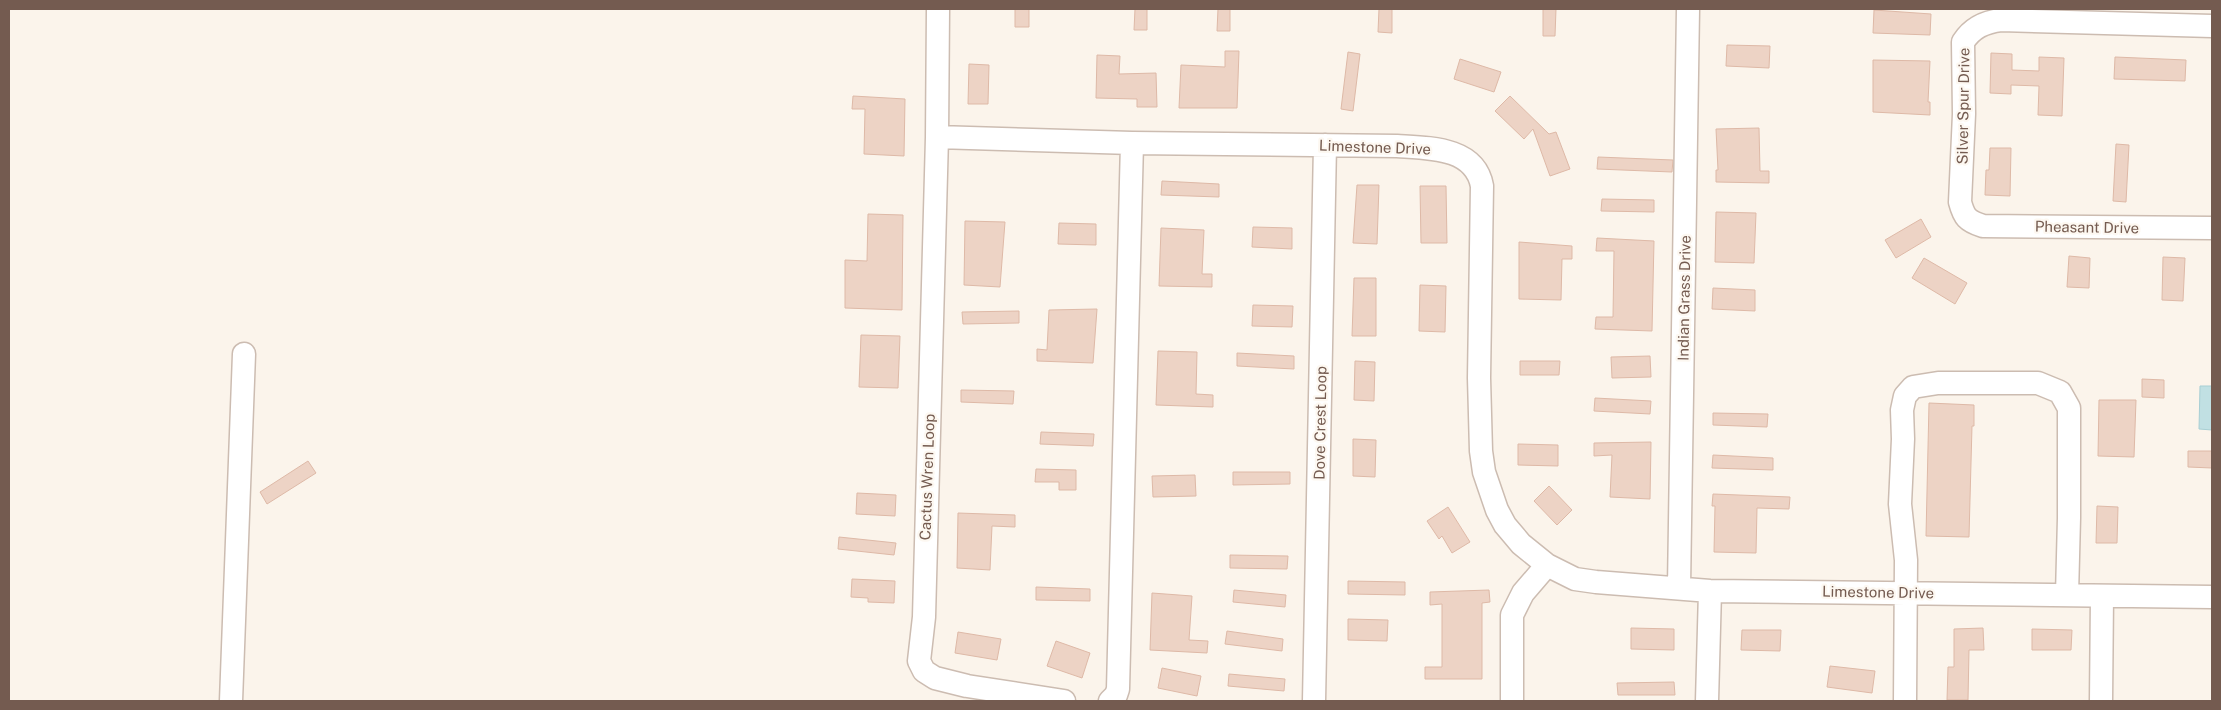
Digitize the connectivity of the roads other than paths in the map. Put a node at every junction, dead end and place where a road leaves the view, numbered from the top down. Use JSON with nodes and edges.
{"nodes":[{"id":1,"x":938,"y":9,"type":"edge"},
{"id":2,"x":1688,"y":9,"type":"edge"},
{"id":3,"x":2212,"y":26,"type":"edge"},
{"id":4,"x":938,"y":137,"type":"junction"},
{"id":5,"x":1132,"y":143,"type":"junction"},
{"id":6,"x":1325,"y":145,"type":"junction"},
{"id":7,"x":1964,"y":216,"type":"joint"},
{"id":8,"x":2212,"y":228,"type":"edge"},
{"id":9,"x":244,"y":354,"type":"dead end"},
{"id":10,"x":1546,"y":566,"type":"junction"},
{"id":11,"x":1679,"y":587,"type":"junction"},
{"id":12,"x":1710,"y":591,"type":"junction"},
{"id":13,"x":1905,"y":592,"type":"junction"},
{"id":14,"x":2067,"y":595,"type":"junction"},
{"id":15,"x":2102,"y":596,"type":"junction"},
{"id":16,"x":2212,"y":597,"type":"edge"},
{"id":17,"x":231,"y":701,"type":"edge"},
{"id":18,"x":1064,"y":701,"type":"edge"},
{"id":19,"x":1110,"y":701,"type":"edge"},
{"id":20,"x":1314,"y":701,"type":"edge"},
{"id":21,"x":1512,"y":701,"type":"edge"},
{"id":22,"x":1707,"y":701,"type":"edge"},
{"id":23,"x":1905,"y":701,"type":"edge"},
{"id":24,"x":2101,"y":701,"type":"edge"}],
"edges":[{"from":1,"to":4,"type":"street"},
{"from":2,"to":11,"type":"street","name":"Indian Grass Drive"},
{"from":3,"to":7,"type":"street","name":"Silver Spur Drive"},
{"from":4,"to":5,"type":"street","name":"Limestone Drive"},
{"from":4,"to":18,"type":"street","name":"Cactus Wren Loop"},
{"from":5,"to":6,"type":"street","name":"Limestone Drive"},
{"from":5,"to":19,"type":"street"},
{"from":6,"to":10,"type":"street","name":"Limestone Drive"},
{"from":6,"to":20,"type":"street","name":"Dove Crest Loop"},
{"from":7,"to":8,"type":"street","name":"Pheasant Drive"},
{"from":9,"to":17,"type":"street"},
{"from":10,"to":11,"type":"street","name":"Limestone Drive"},
{"from":10,"to":21,"type":"street"},
{"from":11,"to":12,"type":"street","name":"Limestone Drive"},
{"from":12,"to":13,"type":"street","name":"Limestone Drive"},
{"from":12,"to":22,"type":"street"},
{"from":13,"to":14,"type":"street","name":"Limestone Drive"},
{"from":13,"to":14,"type":"street"},
{"from":13,"to":23,"type":"street"},
{"from":14,"to":15,"type":"street","name":"Limestone Drive"},
{"from":15,"to":16,"type":"street","name":"Limestone Drive"},
{"from":15,"to":24,"type":"street"}]}
